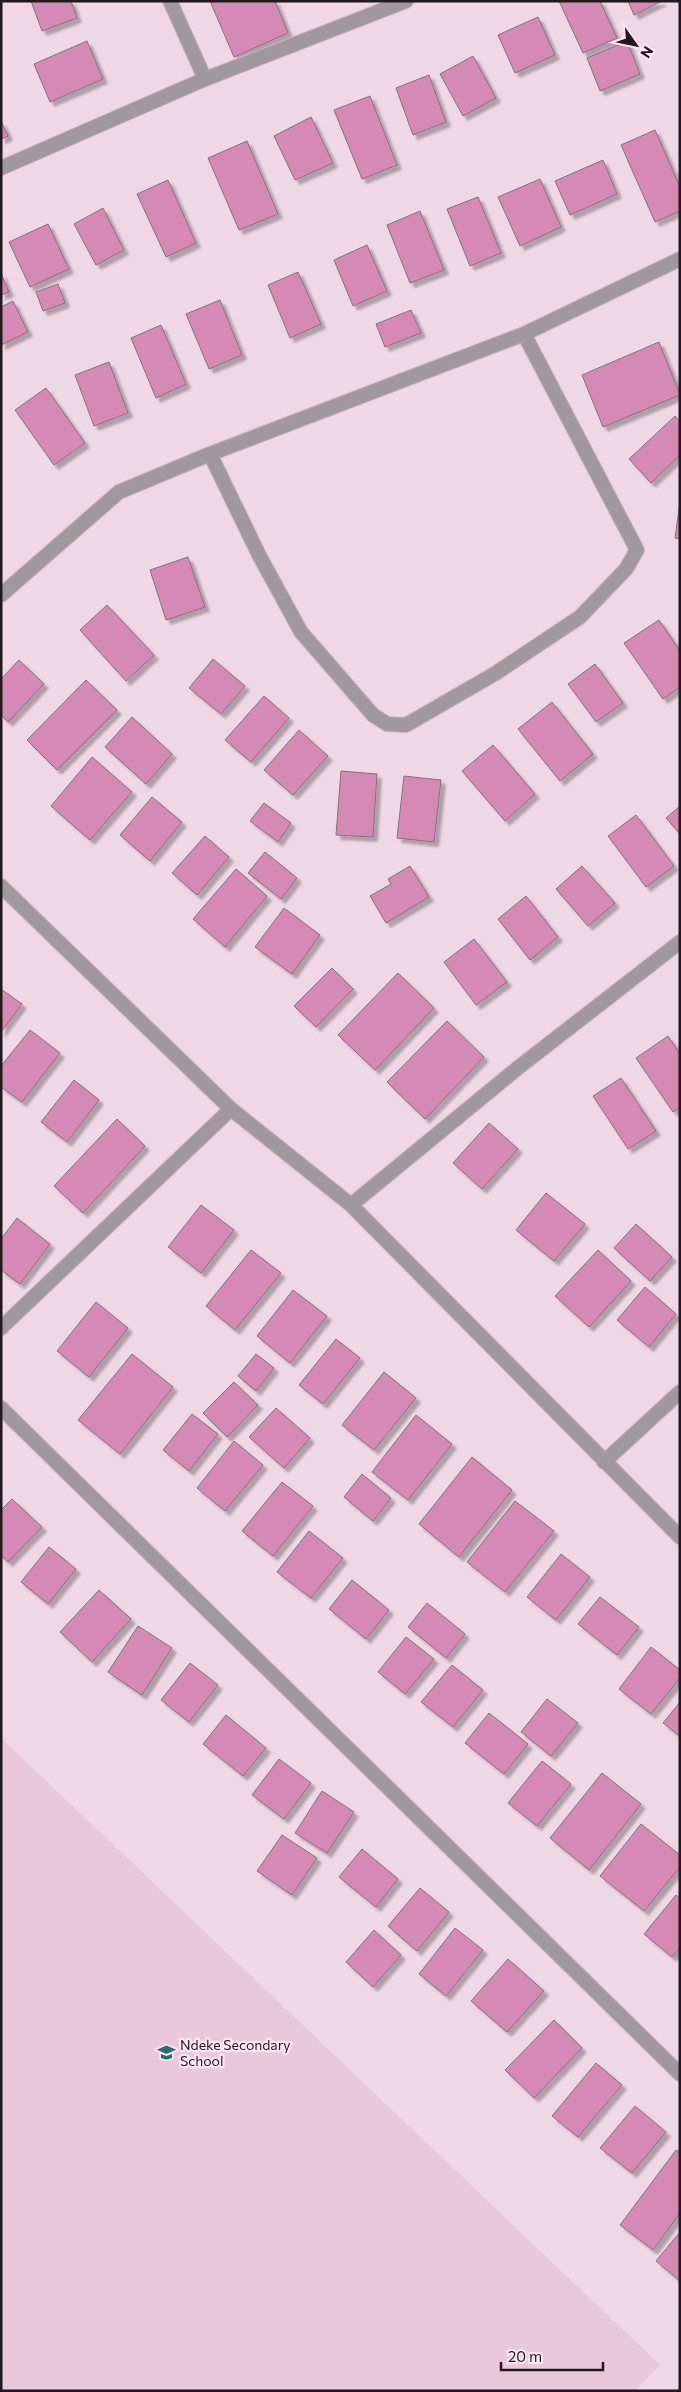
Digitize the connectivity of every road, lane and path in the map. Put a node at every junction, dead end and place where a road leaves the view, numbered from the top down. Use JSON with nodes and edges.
{"nodes":[{"id":1,"x":170,"y":1,"type":"edge"},
{"id":2,"x":406,"y":1,"type":"edge"},
{"id":3,"x":205,"y":79,"type":"junction"},
{"id":4,"x":1,"y":168,"type":"edge"},
{"id":5,"x":680,"y":259,"type":"edge"},
{"id":6,"x":524,"y":334,"type":"junction"},
{"id":7,"x":210,"y":454,"type":"junction"},
{"id":8,"x":1,"y":595,"type":"edge"},
{"id":9,"x":1,"y":886,"type":"edge"},
{"id":10,"x":680,"y":942,"type":"edge"},
{"id":11,"x":231,"y":1109,"type":"junction"},
{"id":12,"x":351,"y":1205,"type":"junction"},
{"id":13,"x":1,"y":1328,"type":"edge"},
{"id":14,"x":680,"y":1392,"type":"edge"},
{"id":15,"x":1,"y":1408,"type":"edge"},
{"id":16,"x":604,"y":1462,"type":"junction"},
{"id":17,"x":680,"y":1537,"type":"edge"},
{"id":18,"x":680,"y":2074,"type":"edge"}],
"edges":[{"from":1,"to":3,"type":"street"},
{"from":2,"to":3,"type":"street"},
{"from":3,"to":4,"type":"street"},
{"from":5,"to":6,"type":"street"},
{"from":6,"to":7,"type":"street"},
{"from":6,"to":7,"type":"street"},
{"from":7,"to":8,"type":"street"},
{"from":9,"to":11,"type":"street"},
{"from":10,"to":12,"type":"street"},
{"from":11,"to":12,"type":"street"},
{"from":11,"to":13,"type":"street"},
{"from":12,"to":16,"type":"street"},
{"from":14,"to":16,"type":"street"},
{"from":15,"to":18,"type":"street"},
{"from":16,"to":17,"type":"street"}]}
